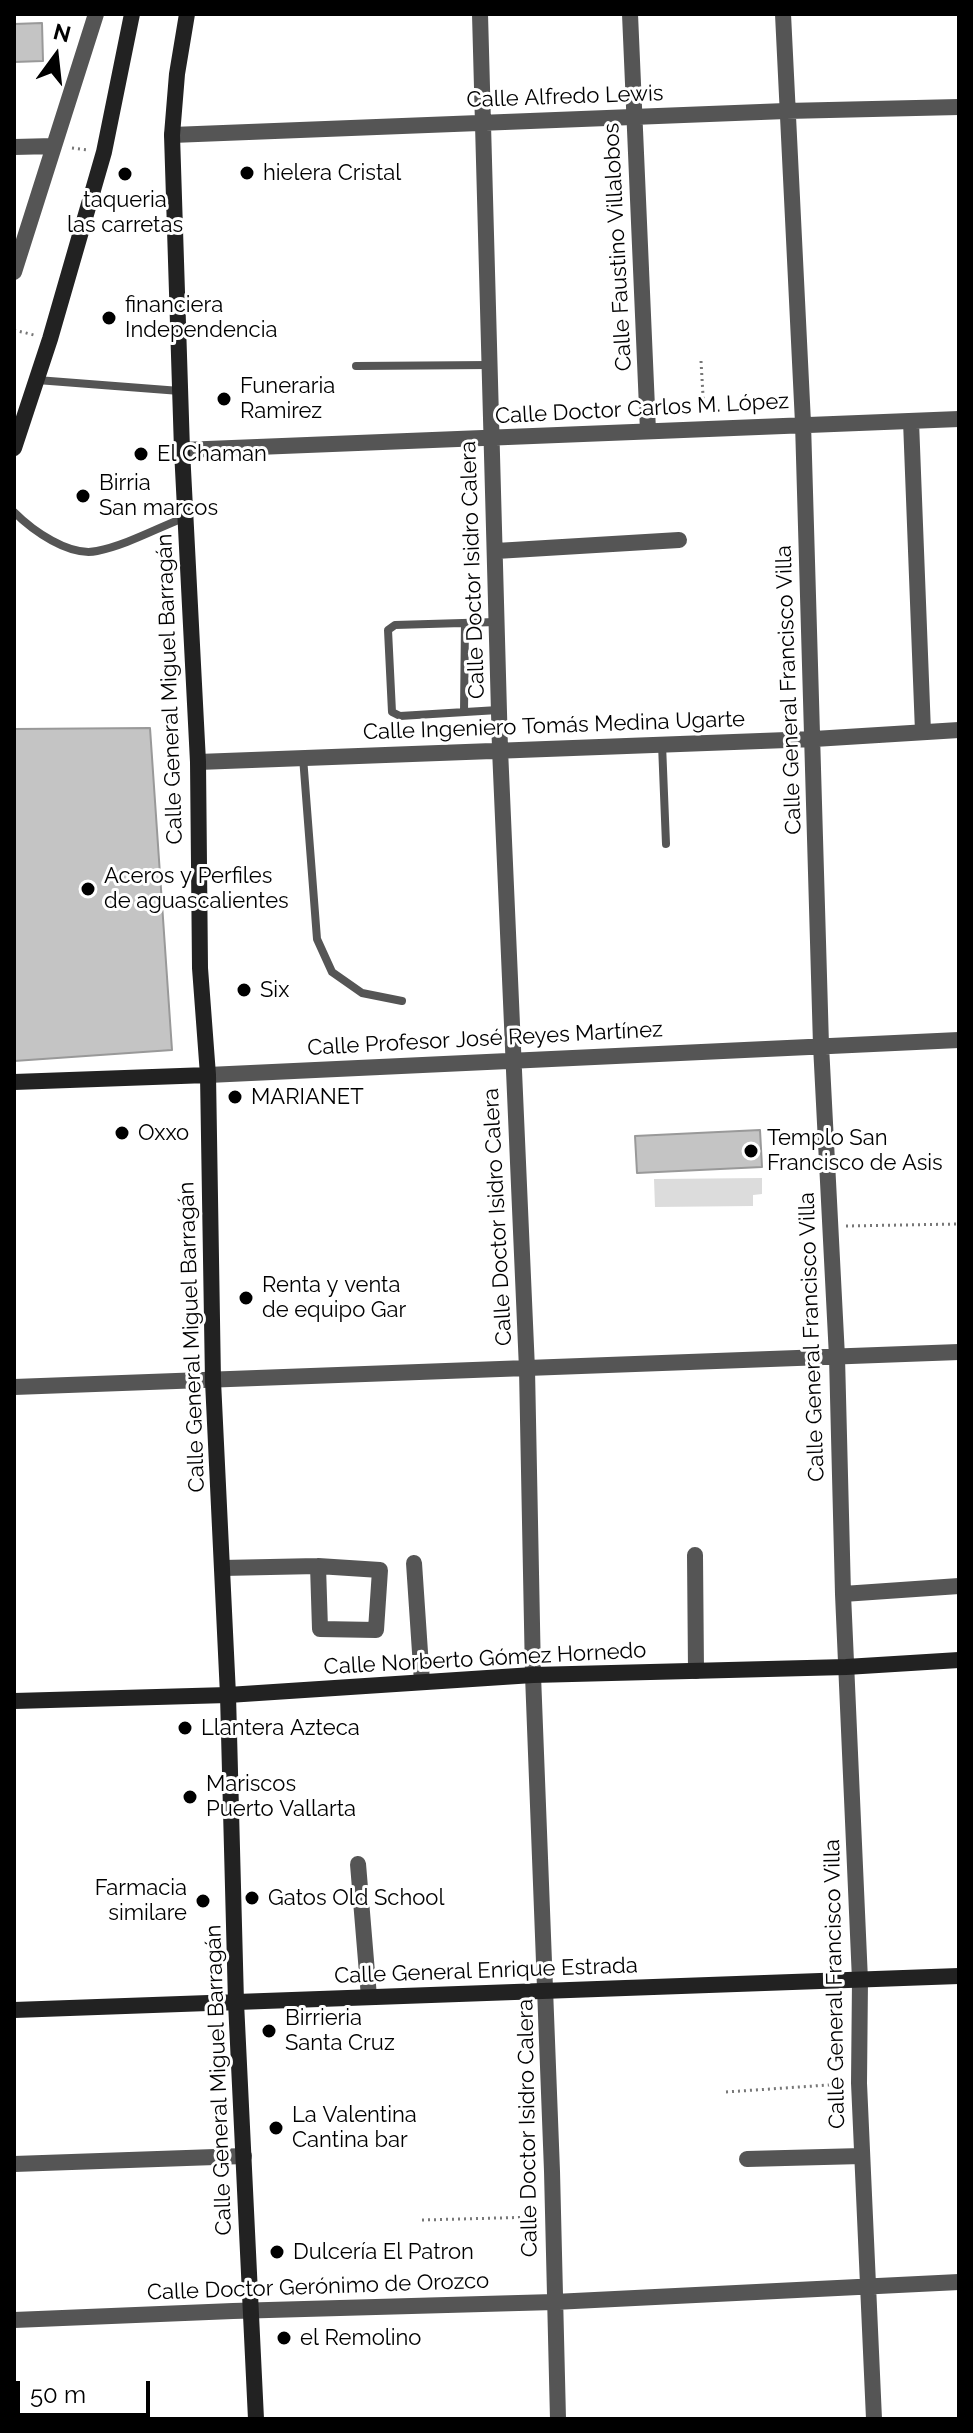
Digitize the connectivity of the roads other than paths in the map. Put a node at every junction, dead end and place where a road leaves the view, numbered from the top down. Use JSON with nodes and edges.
{"nodes":[{"id":1,"x":96,"y":14,"type":"edge"},
{"id":2,"x":132,"y":14,"type":"edge"},
{"id":3,"x":187,"y":14,"type":"edge"},
{"id":4,"x":480,"y":14,"type":"edge"},
{"id":5,"x":630,"y":14,"type":"edge"},
{"id":6,"x":783,"y":14,"type":"edge"},
{"id":7,"x":959,"y":107,"type":"edge"},
{"id":8,"x":786,"y":111,"type":"junction"},
{"id":9,"x":634,"y":117,"type":"junction"},
{"id":10,"x":483,"y":123,"type":"junction"},
{"id":11,"x":172,"y":135,"type":"junction"},
{"id":12,"x":54,"y":146,"type":"junction"},
{"id":13,"x":14,"y":147,"type":"edge"},
{"id":14,"x":14,"y":272,"type":"edge"},
{"id":15,"x":489,"y":365,"type":"junction"},
{"id":16,"x":356,"y":366,"type":"dead end"},
{"id":17,"x":36,"y":380,"type":"junction"},
{"id":18,"x":180,"y":391,"type":"junction"},
{"id":19,"x":959,"y":419,"type":"edge"},
{"id":20,"x":911,"y":421,"type":"junction"},
{"id":21,"x":803,"y":423,"type":"junction"},
{"id":22,"x":648,"y":431,"type":"junction"},
{"id":23,"x":492,"y":437,"type":"junction"},
{"id":24,"x":14,"y":448,"type":"edge"},
{"id":25,"x":182,"y":450,"type":"junction"},
{"id":26,"x":14,"y":512,"type":"edge"},
{"id":27,"x":186,"y":517,"type":"junction"},
{"id":28,"x":679,"y":540,"type":"dead end"},
{"id":29,"x":496,"y":551,"type":"junction"},
{"id":30,"x":497,"y":622,"type":"junction"},
{"id":31,"x":465,"y":623,"type":"junction"},
{"id":32,"x":499,"y":709,"type":"junction"},
{"id":33,"x":464,"y":712,"type":"junction"},
{"id":34,"x":959,"y":730,"type":"edge"},
{"id":35,"x":923,"y":732,"type":"junction"},
{"id":36,"x":814,"y":739,"type":"junction"},
{"id":37,"x":662,"y":743,"type":"junction"},
{"id":38,"x":500,"y":749,"type":"junction"},
{"id":39,"x":303,"y":757,"type":"junction"},
{"id":40,"x":198,"y":762,"type":"junction"},
{"id":41,"x":666,"y":844,"type":"dead end"},
{"id":42,"x":402,"y":1001,"type":"dead end"},
{"id":43,"x":959,"y":1040,"type":"edge"},
{"id":44,"x":821,"y":1045,"type":"junction"},
{"id":45,"x":513,"y":1059,"type":"junction"},
{"id":46,"x":208,"y":1075,"type":"junction"},
{"id":47,"x":14,"y":1082,"type":"edge"},
{"id":48,"x":959,"y":1352,"type":"edge"},
{"id":49,"x":837,"y":1357,"type":"junction"},
{"id":50,"x":527,"y":1369,"type":"junction"},
{"id":51,"x":213,"y":1381,"type":"junction"},
{"id":52,"x":14,"y":1387,"type":"edge"},
{"id":53,"x":695,"y":1555,"type":"dead end"},
{"id":54,"x":414,"y":1563,"type":"dead end"},
{"id":55,"x":318,"y":1566,"type":"junction"},
{"id":56,"x":222,"y":1568,"type":"junction"},
{"id":57,"x":959,"y":1586,"type":"edge"},
{"id":58,"x":843,"y":1594,"type":"junction"},
{"id":59,"x":959,"y":1660,"type":"edge"},
{"id":60,"x":846,"y":1667,"type":"junction"},
{"id":61,"x":696,"y":1671,"type":"junction"},
{"id":62,"x":533,"y":1675,"type":"junction"},
{"id":63,"x":422,"y":1682,"type":"junction"},
{"id":64,"x":228,"y":1695,"type":"junction"},
{"id":65,"x":14,"y":1701,"type":"edge"},
{"id":66,"x":358,"y":1864,"type":"dead end"},
{"id":67,"x":959,"y":1976,"type":"edge"},
{"id":68,"x":860,"y":1980,"type":"junction"},
{"id":69,"x":546,"y":1991,"type":"junction"},
{"id":70,"x":369,"y":1997,"type":"junction"},
{"id":71,"x":236,"y":2002,"type":"junction"},
{"id":72,"x":14,"y":2010,"type":"edge"},
{"id":73,"x":244,"y":2156,"type":"junction"},
{"id":74,"x":862,"y":2156,"type":"junction"},
{"id":75,"x":747,"y":2159,"type":"dead end"},
{"id":76,"x":14,"y":2164,"type":"edge"},
{"id":77,"x":959,"y":2282,"type":"edge"},
{"id":78,"x":868,"y":2286,"type":"junction"},
{"id":79,"x":554,"y":2302,"type":"junction"},
{"id":80,"x":250,"y":2311,"type":"junction"},
{"id":81,"x":14,"y":2320,"type":"edge"},
{"id":82,"x":256,"y":2419,"type":"edge"},
{"id":83,"x":558,"y":2419,"type":"edge"},
{"id":84,"x":874,"y":2419,"type":"edge"}],
"edges":[{"from":1,"to":12,"type":"street"},
{"from":2,"to":17,"type":"main road"},
{"from":3,"to":11,"type":"main road","name":"Calle General Miguel Barragán"},
{"from":4,"to":10,"type":"street","name":"Calle Doctor Isidro Calera"},
{"from":5,"to":9,"type":"street","name":"Calle Faustino Villalobos"},
{"from":6,"to":8,"type":"street","name":"Calle General Francisco Villa"},
{"from":7,"to":8,"type":"street","name":"Calle Alfredo Lewis"},
{"from":8,"to":9,"type":"street","name":"Calle Alfredo Lewis"},
{"from":8,"to":21,"type":"street","name":"Calle General Francisco Villa"},
{"from":9,"to":10,"type":"street","name":"Calle Alfredo Lewis"},
{"from":9,"to":22,"type":"street","name":"Calle Faustino Villalobos"},
{"from":10,"to":11,"type":"street","name":"Calle Alfredo Lewis"},
{"from":10,"to":15,"type":"street","name":"Calle Doctor Isidro Calera"},
{"from":11,"to":18,"type":"main road","name":"Calle General Miguel Barragán"},
{"from":12,"to":13,"type":"street"},
{"from":12,"to":14,"type":"street"},
{"from":15,"to":16,"type":"lane"},
{"from":15,"to":23,"type":"street","name":"Calle Doctor Isidro Calera"},
{"from":17,"to":18,"type":"lane"},
{"from":17,"to":24,"type":"main road"},
{"from":18,"to":25,"type":"main road","name":"Calle General Miguel Barragán"},
{"from":19,"to":20,"type":"street","name":"Calle Doctor Carlos M. López"},
{"from":20,"to":21,"type":"street","name":"Calle Doctor Carlos M. López"},
{"from":20,"to":35,"type":"street"},
{"from":21,"to":22,"type":"street","name":"Calle Doctor Carlos M. López"},
{"from":21,"to":36,"type":"street","name":"Calle General Francisco Villa"},
{"from":22,"to":23,"type":"street","name":"Calle Doctor Carlos M. López"},
{"from":23,"to":25,"type":"street","name":"Calle Doctor Carlos M. López"},
{"from":23,"to":29,"type":"street","name":"Calle Doctor Isidro Calera"},
{"from":25,"to":27,"type":"main road","name":"Calle General Miguel Barragán"},
{"from":26,"to":27,"type":"lane"},
{"from":27,"to":40,"type":"main road","name":"Calle General Miguel Barragán"},
{"from":28,"to":29,"type":"street"},
{"from":29,"to":30,"type":"street","name":"Calle Doctor Isidro Calera"},
{"from":30,"to":31,"type":"lane"},
{"from":30,"to":32,"type":"street","name":"Calle Doctor Isidro Calera"},
{"from":31,"to":33,"type":"lane"},
{"from":31,"to":33,"type":"lane"},
{"from":32,"to":33,"type":"lane"},
{"from":32,"to":38,"type":"street","name":"Calle Doctor Isidro Calera"},
{"from":34,"to":35,"type":"street","name":"Calle Ingeniero Tomás Medina Ugarte"},
{"from":35,"to":36,"type":"street","name":"Calle Ingeniero Tomás Medina Ugarte"},
{"from":36,"to":37,"type":"street","name":"Calle Ingeniero Tomás Medina Ugarte"},
{"from":36,"to":44,"type":"street","name":"Calle General Francisco Villa"},
{"from":37,"to":38,"type":"street","name":"Calle Ingeniero Tomás Medina Ugarte"},
{"from":37,"to":41,"type":"lane"},
{"from":38,"to":39,"type":"street","name":"Calle Ingeniero Tomás Medina Ugarte"},
{"from":38,"to":45,"type":"street","name":"Calle Doctor Isidro Calera"},
{"from":39,"to":40,"type":"street","name":"Calle Ingeniero Tomás Medina Ugarte"},
{"from":39,"to":42,"type":"lane"},
{"from":40,"to":46,"type":"main road","name":"Calle General Miguel Barragán"},
{"from":43,"to":44,"type":"street","name":"Calle Profesor José Reyes Martínez"},
{"from":44,"to":45,"type":"street","name":"Calle Profesor José Reyes Martínez"},
{"from":44,"to":49,"type":"street","name":"Calle General Francisco Villa"},
{"from":45,"to":46,"type":"street","name":"Calle Profesor José Reyes Martínez"},
{"from":45,"to":50,"type":"street","name":"Calle Doctor Isidro Calera"},
{"from":46,"to":47,"type":"main road","name":"Calle Profesor José Reyes Martínez"},
{"from":46,"to":51,"type":"main road","name":"Calle General Miguel Barragán"},
{"from":48,"to":49,"type":"street"},
{"from":49,"to":50,"type":"street"},
{"from":49,"to":58,"type":"street","name":"Calle General Francisco Villa"},
{"from":50,"to":51,"type":"street"},
{"from":50,"to":62,"type":"street","name":"Calle Doctor Isidro Calera"},
{"from":51,"to":52,"type":"street"},
{"from":51,"to":56,"type":"main road","name":"Calle General Miguel Barragán"},
{"from":53,"to":61,"type":"street"},
{"from":54,"to":63,"type":"street"},
{"from":55,"to":55,"type":"street"},
{"from":55,"to":56,"type":"street"},
{"from":56,"to":64,"type":"main road","name":"Calle General Miguel Barragán"},
{"from":57,"to":58,"type":"street"},
{"from":58,"to":60,"type":"street","name":"Calle General Francisco Villa"},
{"from":59,"to":60,"type":"main road","name":"Calle Norberto Gómez Hornedo"},
{"from":60,"to":61,"type":"main road","name":"Calle Norberto Gómez Hornedo"},
{"from":60,"to":68,"type":"street","name":"Calle General Francisco Villa"},
{"from":61,"to":62,"type":"main road","name":"Calle Norberto Gómez Hornedo"},
{"from":62,"to":63,"type":"main road","name":"Calle Norberto Gómez Hornedo"},
{"from":62,"to":69,"type":"street","name":"Calle Doctor Isidro Calera"},
{"from":63,"to":64,"type":"main road","name":"Calle Norberto Gómez Hornedo"},
{"from":64,"to":65,"type":"main road","name":"Calle Norberto Gómez Hornedo"},
{"from":64,"to":71,"type":"main road","name":"Calle General Miguel Barragán"},
{"from":66,"to":70,"type":"street"},
{"from":67,"to":68,"type":"main road","name":"Calle General Enrique Estrada"},
{"from":68,"to":69,"type":"main road","name":"Calle General Enrique Estrada"},
{"from":68,"to":74,"type":"street","name":"Calle General Francisco Villa"},
{"from":69,"to":70,"type":"main road","name":"Calle General Enrique Estrada"},
{"from":69,"to":79,"type":"street","name":"Calle Doctor Isidro Calera"},
{"from":70,"to":71,"type":"main road","name":"Calle General Enrique Estrada"},
{"from":71,"to":72,"type":"main road","name":"Calle General Enrique Estrada"},
{"from":71,"to":73,"type":"main road","name":"Calle General Miguel Barragán"},
{"from":73,"to":76,"type":"street"},
{"from":73,"to":80,"type":"main road","name":"Calle General Miguel Barragán"},
{"from":74,"to":75,"type":"street"},
{"from":74,"to":78,"type":"street","name":"Calle General Francisco Villa"},
{"from":77,"to":78,"type":"street","name":"Calle Doctor Gerónimo de Orozco"},
{"from":78,"to":79,"type":"street","name":"Calle Doctor Gerónimo de Orozco"},
{"from":78,"to":84,"type":"street","name":"Calle General Francisco Villa"},
{"from":79,"to":80,"type":"street","name":"Calle Doctor Gerónimo de Orozco"},
{"from":79,"to":83,"type":"street","name":"Calle Doctor Isidro Calera"},
{"from":80,"to":81,"type":"street","name":"Calle Doctor Gerónimo de Orozco"},
{"from":80,"to":82,"type":"main road","name":"Calle General Miguel Barragán"}]}
